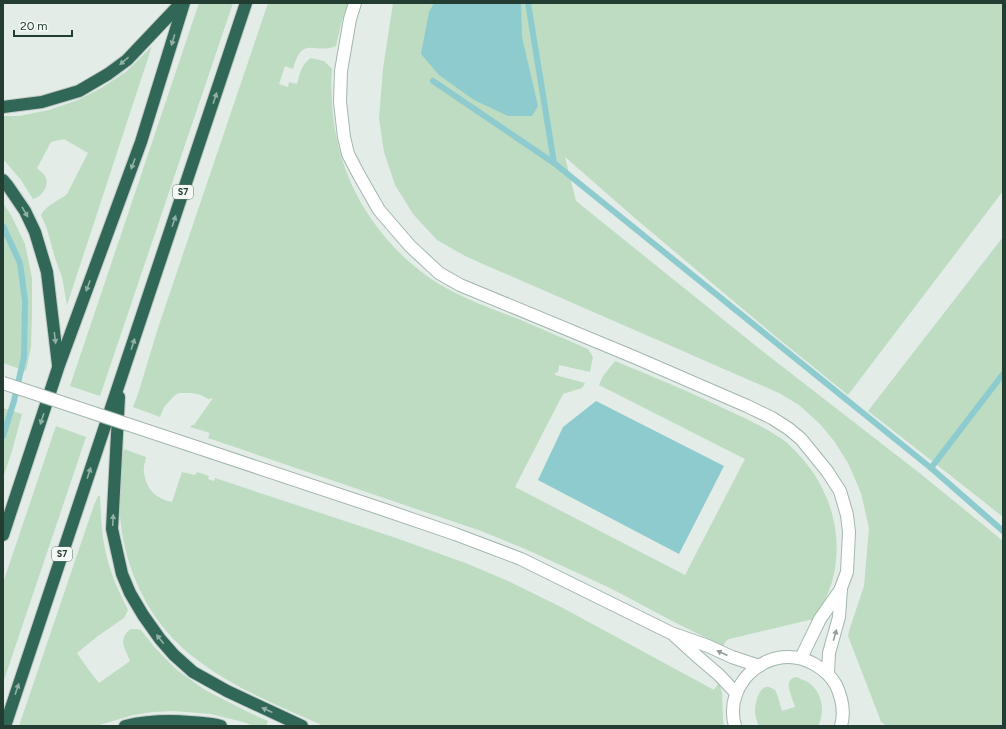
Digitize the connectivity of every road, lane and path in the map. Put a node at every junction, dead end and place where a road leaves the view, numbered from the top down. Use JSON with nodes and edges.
{"nodes":[{"id":1,"x":181,"y":3,"type":"edge"},
{"id":2,"x":184,"y":3,"type":"edge"},
{"id":3,"x":246,"y":3,"type":"edge"},
{"id":4,"x":355,"y":3,"type":"edge"},
{"id":5,"x":3,"y":107,"type":"edge"},
{"id":6,"x":3,"y":180,"type":"edge"},
{"id":7,"x":58,"y":368,"type":"junction"},
{"id":8,"x":120,"y":381,"type":"junction"},
{"id":9,"x":3,"y":383,"type":"edge"},
{"id":10,"x":3,"y":535,"type":"edge"},
{"id":11,"x":841,"y":588,"type":"junction"},
{"id":12,"x":671,"y":633,"type":"junction"},
{"id":13,"x":801,"y":658,"type":"junction"},
{"id":14,"x":759,"y":666,"type":"junction"},
{"id":15,"x":828,"y":674,"type":"junction"},
{"id":16,"x":736,"y":693,"type":"junction"},
{"id":17,"x":845,"y":724,"type":"edge"},
{"id":18,"x":5,"y":726,"type":"edge"},
{"id":19,"x":125,"y":726,"type":"edge"},
{"id":20,"x":221,"y":726,"type":"edge"},
{"id":21,"x":302,"y":726,"type":"edge"},
{"id":22,"x":735,"y":726,"type":"edge"}],
"edges":[{"from":1,"to":5,"type":"highway","one_way":true},
{"from":2,"to":7,"type":"highway","one_way":true},
{"from":8,"to":3,"type":"highway","number":"S7","one_way":true},
{"from":4,"to":11,"type":"street"},
{"from":6,"to":7,"type":"highway","one_way":true},
{"from":7,"to":10,"type":"highway","one_way":true},
{"from":18,"to":8,"type":"highway","number":"S7","one_way":true},
{"from":21,"to":8,"type":"highway","one_way":true},
{"from":9,"to":12,"type":"street","bridge":true},
{"from":11,"to":13,"type":"street"},
{"from":15,"to":11,"type":"street","one_way":true},
{"from":14,"to":12,"type":"street","one_way":true},
{"from":12,"to":16,"type":"street"},
{"from":13,"to":14,"type":"street"},
{"from":13,"to":15,"type":"street"},
{"from":14,"to":16,"type":"street"},
{"from":15,"to":17,"type":"street"},
{"from":16,"to":22,"type":"street"},
{"from":19,"to":20,"type":"highway"}]}
